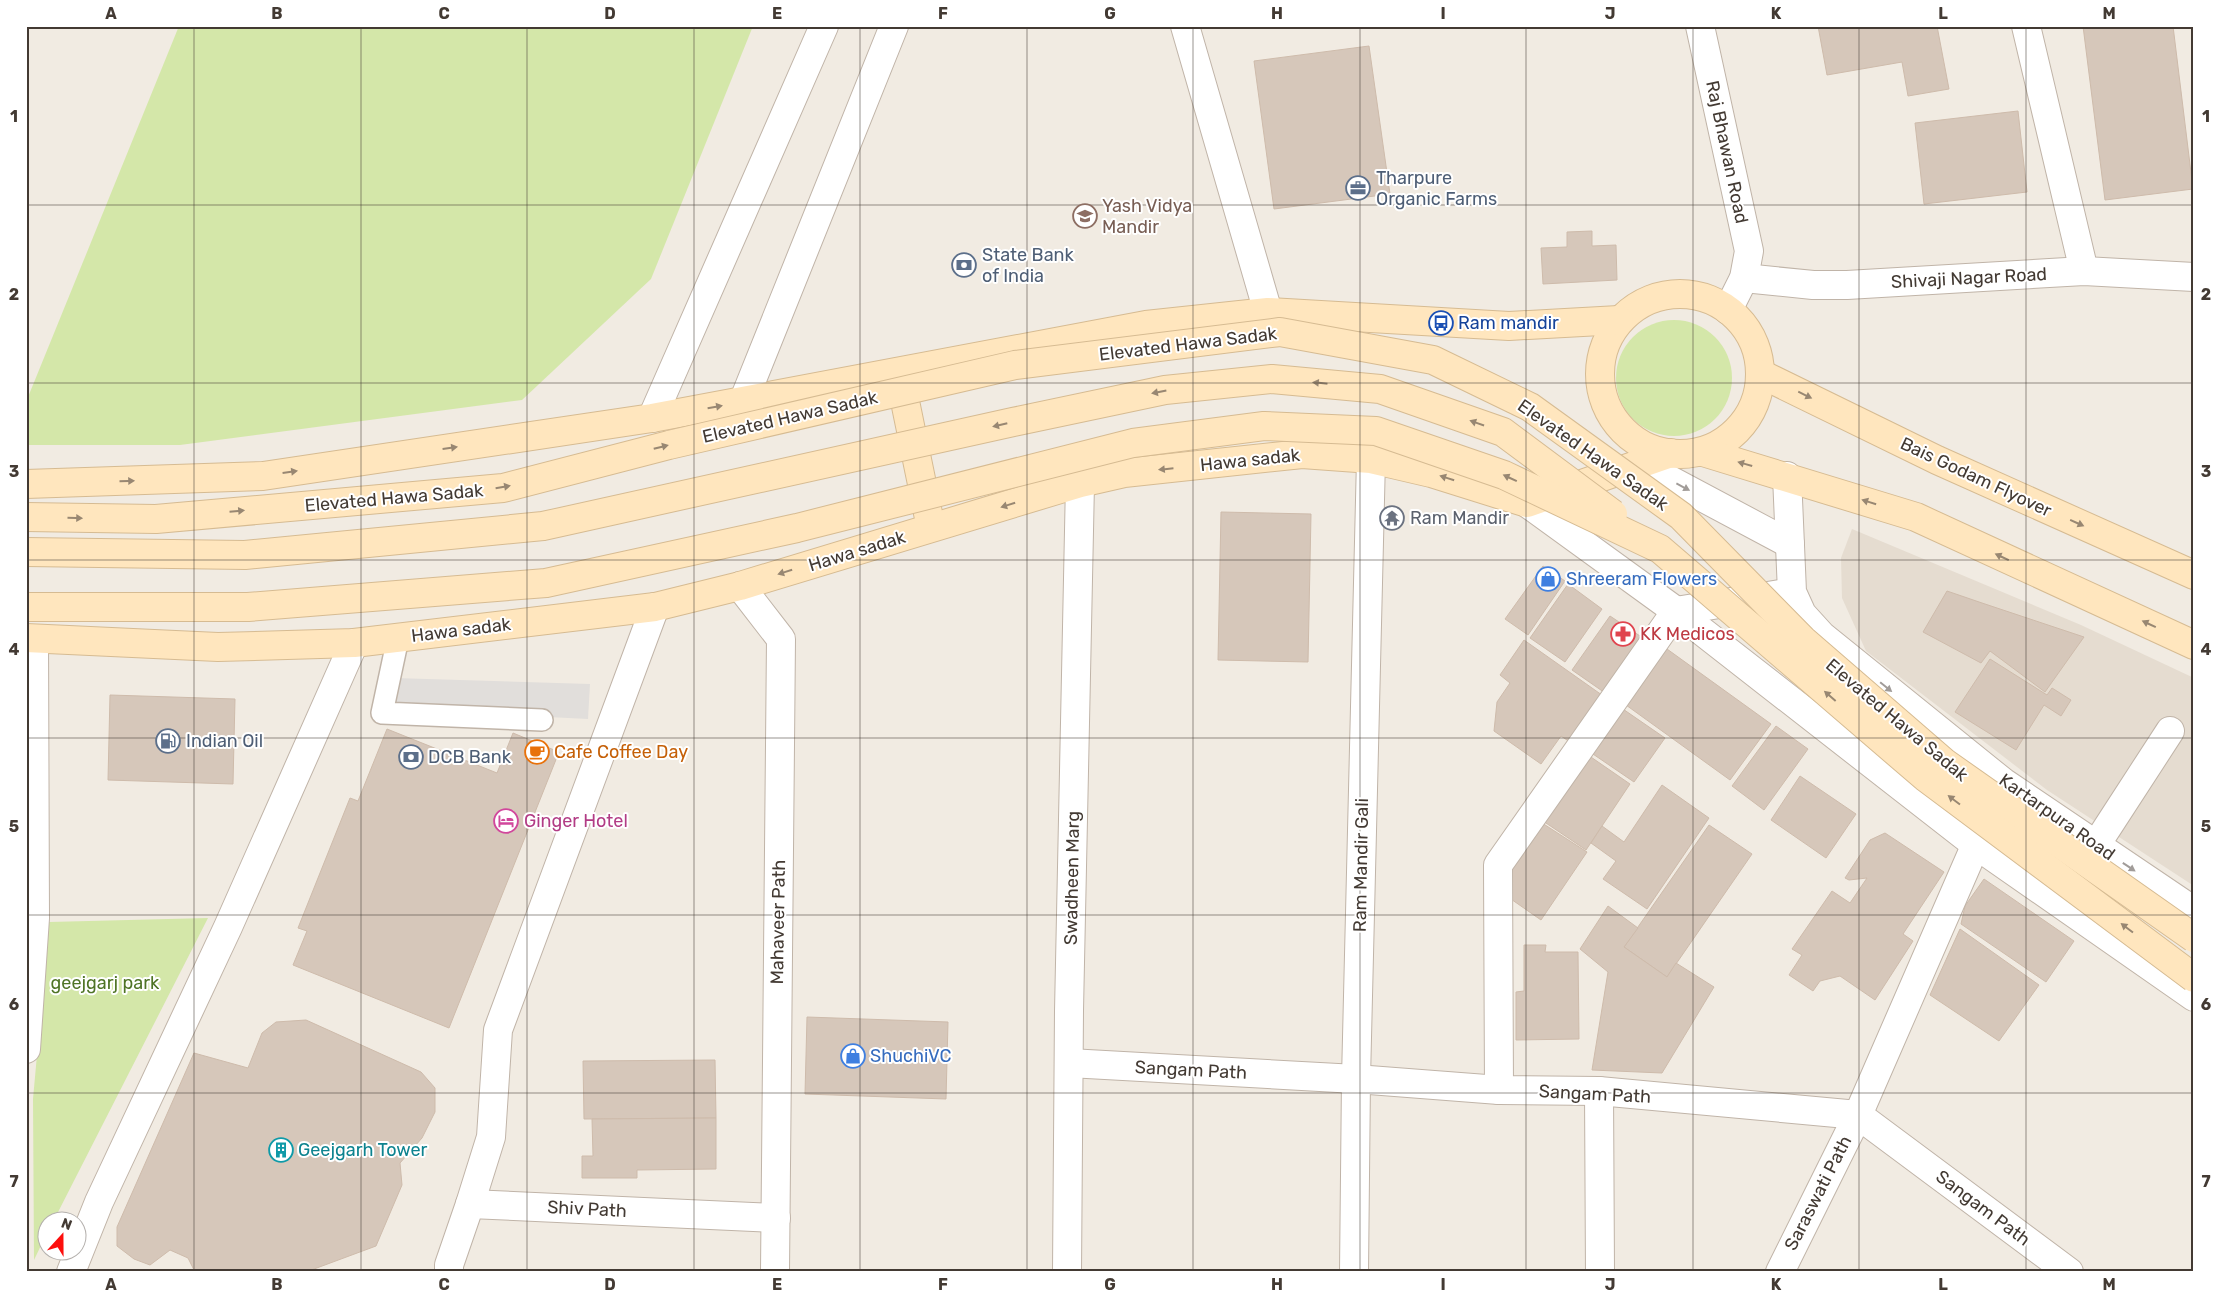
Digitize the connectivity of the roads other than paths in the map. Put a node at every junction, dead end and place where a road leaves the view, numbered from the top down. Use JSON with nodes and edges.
{"nodes":[{"id":1,"x":824,"y":26,"type":"edge"},
{"id":2,"x":894,"y":26,"type":"edge"},
{"id":3,"x":1185,"y":26,"type":"edge"},
{"id":4,"x":1700,"y":26,"type":"edge"},
{"id":5,"x":2026,"y":26,"type":"edge"},
{"id":6,"x":2084,"y":271,"type":"junction"},
{"id":7,"x":2194,"y":276,"type":"edge"},
{"id":8,"x":1744,"y":278,"type":"junction"},
{"id":9,"x":1728,"y":310,"type":"junction"},
{"id":10,"x":1268,"y":312,"type":"junction"},
{"id":11,"x":1620,"y":320,"type":"junction"},
{"id":12,"x":899,"y":372,"type":"junction"},
{"id":13,"x":1761,"y":374,"type":"junction"},
{"id":14,"x":743,"y":402,"type":"junction"},
{"id":15,"x":652,"y":418,"type":"junction"},
{"id":16,"x":1703,"y":452,"type":"junction"},
{"id":17,"x":1671,"y":454,"type":"junction"},
{"id":18,"x":1371,"y":459,"type":"junction"},
{"id":19,"x":1640,"y":464,"type":"junction"},
{"id":20,"x":1787,"y":476,"type":"junction"},
{"id":21,"x":26,"y":484,"type":"edge"},
{"id":22,"x":1080,"y":484,"type":"junction"},
{"id":23,"x":1527,"y":503,"type":"junction"},
{"id":24,"x":26,"y":517,"type":"edge"},
{"id":25,"x":932,"y":528,"type":"junction"},
{"id":26,"x":1790,"y":544,"type":"junction"},
{"id":27,"x":1660,"y":550,"type":"junction"},
{"id":28,"x":26,"y":552,"type":"edge"},
{"id":29,"x":2194,"y":575,"type":"edge"},
{"id":30,"x":740,"y":586,"type":"junction"},
{"id":31,"x":1792,"y":592,"type":"junction"},
{"id":32,"x":26,"y":607,"type":"edge"},
{"id":33,"x":655,"y":607,"type":"junction"},
{"id":34,"x":1676,"y":611,"type":"junction"},
{"id":35,"x":30,"y":638,"type":"edge"},
{"id":36,"x":398,"y":638,"type":"junction"},
{"id":37,"x":354,"y":643,"type":"junction"},
{"id":38,"x":2194,"y":644,"type":"edge"},
{"id":39,"x":542,"y":720,"type":"dead end"},
{"id":40,"x":2170,"y":731,"type":"dead end"},
{"id":41,"x":2004,"y":782,"type":"junction"},
{"id":42,"x":1976,"y":845,"type":"junction"},
{"id":43,"x":2096,"y":845,"type":"junction"},
{"id":44,"x":2194,"y":911,"type":"edge"},
{"id":45,"x":2194,"y":938,"type":"edge"},
{"id":46,"x":2194,"y":978,"type":"edge"},
{"id":47,"x":2194,"y":997,"type":"edge"},
{"id":48,"x":26,"y":1049,"type":"edge"},
{"id":49,"x":1069,"y":1063,"type":"junction"},
{"id":50,"x":1356,"y":1079,"type":"junction"},
{"id":51,"x":1499,"y":1090,"type":"junction"},
{"id":52,"x":1599,"y":1092,"type":"junction"},
{"id":53,"x":1858,"y":1115,"type":"junction"},
{"id":54,"x":470,"y":1204,"type":"junction"},
{"id":55,"x":776,"y":1218,"type":"junction"},
{"id":56,"x":72,"y":1272,"type":"edge"},
{"id":57,"x":449,"y":1272,"type":"edge"},
{"id":58,"x":775,"y":1272,"type":"edge"},
{"id":59,"x":1067,"y":1272,"type":"edge"},
{"id":60,"x":1354,"y":1272,"type":"edge"},
{"id":61,"x":1600,"y":1272,"type":"edge"},
{"id":62,"x":1780,"y":1272,"type":"edge"},
{"id":63,"x":2069,"y":1272,"type":"edge"}],
"edges":[{"from":1,"to":15,"type":"street"},
{"from":2,"to":14,"type":"street"},
{"from":3,"to":10,"type":"street"},
{"from":4,"to":8,"type":"street","name":"Raj Bhawan Road"},
{"from":5,"to":6,"type":"street"},
{"from":6,"to":7,"type":"street","name":"Shivaji Nagar Road"},
{"from":6,"to":8,"type":"street","name":"Shivaji Nagar Road"},
{"from":8,"to":9,"type":"street","name":"Raj Bhawan Road"},
{"from":9,"to":11,"type":"main road"},
{"from":9,"to":13,"type":"main road"},
{"from":10,"to":11,"type":"main road"},
{"from":10,"to":12,"type":"main road"},
{"from":11,"to":17,"type":"main road"},
{"from":12,"to":14,"type":"main road"},
{"from":12,"to":25,"type":"main road"},
{"from":13,"to":16,"type":"main road"},
{"from":13,"to":29,"type":"main road","name":"Bais Godam Flyover","one_way":true},
{"from":15,"to":14,"type":"main road","one_way":true},
{"from":21,"to":15,"type":"main road","one_way":true},
{"from":16,"to":17,"type":"main road"},
{"from":20,"to":16,"type":"main road","one_way":true},
{"from":17,"to":19,"type":"main road"},
{"from":18,"to":22,"type":"main road","name":"Hawa sadak","one_way":true},
{"from":23,"to":18,"type":"main road","name":"Hawa sadak","one_way":true},
{"from":18,"to":50,"type":"street","name":"Ram Mandir Gali"},
{"from":19,"to":23,"type":"main road"},
{"from":19,"to":26,"type":"street","one_way":true},
{"from":20,"to":26,"type":"street","name":"Kartarpura Road"},
{"from":38,"to":20,"type":"main road","one_way":true},
{"from":22,"to":25,"type":"main road","name":"Hawa sadak","one_way":true},
{"from":22,"to":49,"type":"street","name":"Swadheen Marg"},
{"from":23,"to":34,"type":"street"},
{"from":24,"to":45,"type":"main road","name":"Elevated Hawa Sadak","one_way":true,"bridge":true},
{"from":25,"to":30,"type":"main road","name":"Hawa sadak","one_way":true},
{"from":26,"to":31,"type":"street","name":"Kartarpura Road"},
{"from":27,"to":28,"type":"main road","one_way":true,"bridge":true},
{"from":27,"to":32,"type":"main road","name":"Elevated Hawa Sadak","one_way":true,"bridge":true},
{"from":46,"to":27,"type":"main road","name":"Elevated Hawa Sadak","one_way":true,"bridge":true},
{"from":30,"to":33,"type":"main road","name":"Hawa sadak"},
{"from":30,"to":55,"type":"street","name":"Mahaveer Path"},
{"from":31,"to":34,"type":"street"},
{"from":31,"to":41,"type":"street","name":"Kartarpura Road","one_way":true},
{"from":33,"to":36,"type":"main road","name":"Hawa sadak"},
{"from":33,"to":54,"type":"street"},
{"from":34,"to":42,"type":"street"},
{"from":34,"to":51,"type":"street"},
{"from":35,"to":37,"type":"main road","name":"Hawa sadak"},
{"from":35,"to":48,"type":"street"},
{"from":36,"to":37,"type":"main road","name":"Hawa sadak"},
{"from":36,"to":39,"type":"lane"},
{"from":37,"to":56,"type":"street"},
{"from":40,"to":43,"type":"street"},
{"from":41,"to":42,"type":"street","name":"Saraswati Path"},
{"from":41,"to":43,"type":"street","name":"Kartarpura Road"},
{"from":42,"to":47,"type":"street"},
{"from":42,"to":53,"type":"street","name":"Saraswati Path"},
{"from":43,"to":44,"type":"street","name":"Kartarpura Road","one_way":true},
{"from":49,"to":50,"type":"street","name":"Sangam Path"},
{"from":49,"to":59,"type":"street","name":"Swadheen Marg"},
{"from":50,"to":51,"type":"street","name":"Sangam Path"},
{"from":50,"to":60,"type":"street","name":"Ram Mandir Gali"},
{"from":51,"to":52,"type":"street","name":"Sangam Path"},
{"from":52,"to":53,"type":"street","name":"Sangam Path"},
{"from":52,"to":61,"type":"street"},
{"from":53,"to":62,"type":"street","name":"Saraswati Path"},
{"from":53,"to":63,"type":"street","name":"Sangam Path"},
{"from":54,"to":55,"type":"street","name":"Shiv Path"},
{"from":54,"to":57,"type":"street"},
{"from":55,"to":58,"type":"street","name":"Mahaveer Path"}]}
